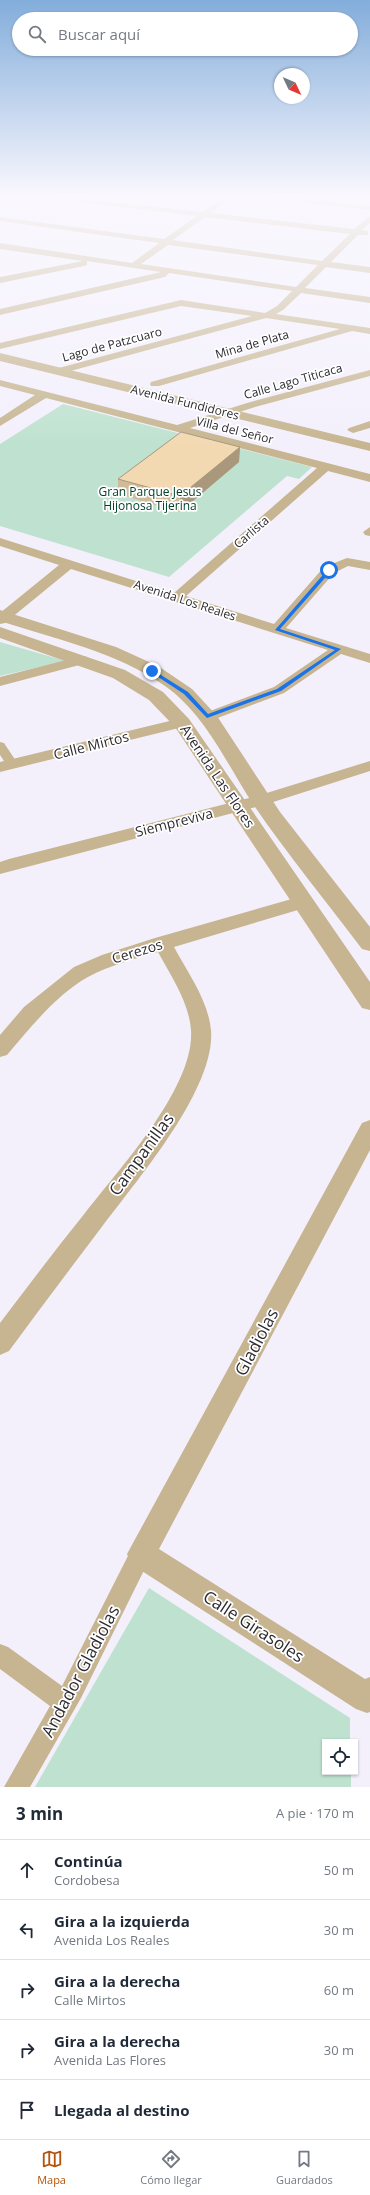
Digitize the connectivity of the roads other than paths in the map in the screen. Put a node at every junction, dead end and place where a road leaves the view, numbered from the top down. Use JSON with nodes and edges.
{"nodes":[{"id":1,"x":137,"y":280,"type":"edge"},
{"id":2,"x":232,"y":280,"type":"edge"},
{"id":3,"x":309,"y":280,"type":"edge"},
{"id":4,"x":299,"y":290,"type":"junction"},
{"id":5,"x":370,"y":300,"type":"edge"},
{"id":6,"x":0,"y":312,"type":"edge"},
{"id":7,"x":268,"y":315,"type":"junction"},
{"id":8,"x":355,"y":329,"type":"junction"},
{"id":9,"x":370,"y":331,"type":"edge"},
{"id":10,"x":0,"y":346,"type":"edge"},
{"id":11,"x":0,"y":357,"type":"edge"},
{"id":12,"x":78,"y":365,"type":"junction"},
{"id":13,"x":58,"y":371,"type":"junction"},
{"id":14,"x":370,"y":373,"type":"edge"},
{"id":15,"x":0,"y":383,"type":"edge"},
{"id":16,"x":156,"y":384,"type":"junction"},
{"id":17,"x":43,"y":395,"type":"junction"},
{"id":18,"x":251,"y":405,"type":"junction"},
{"id":19,"x":228,"y":413,"type":"junction"},
{"id":20,"x":0,"y":422,"type":"edge"},
{"id":21,"x":370,"y":424,"type":"edge"},
{"id":22,"x":177,"y":429,"type":"junction"},
{"id":23,"x":353,"y":430,"type":"junction"},
{"id":24,"x":370,"y":434,"type":"edge"},
{"id":25,"x":370,"y":447,"type":"edge"},
{"id":26,"x":325,"y":467,"type":"junction"},
{"id":27,"x":370,"y":478,"type":"edge"},
{"id":28,"x":0,"y":542,"type":"edge"},
{"id":29,"x":68,"y":564,"type":"junction"},
{"id":30,"x":370,"y":566,"type":"edge"},
{"id":31,"x":177,"y":597,"type":"junction"},
{"id":32,"x":1,"y":621,"type":"edge"},
{"id":33,"x":277,"y":630,"type":"junction"},
{"id":34,"x":339,"y":649,"type":"junction"},
{"id":35,"x":370,"y":659,"type":"edge"},
{"id":36,"x":82,"y":660,"type":"junction"},
{"id":37,"x":0,"y":682,"type":"edge"},
{"id":38,"x":207,"y":716,"type":"junction"},
{"id":39,"x":182,"y":723,"type":"junction"},
{"id":40,"x":0,"y":746,"type":"edge"},
{"id":41,"x":6,"y":766,"type":"edge"},
{"id":42,"x":370,"y":766,"type":"edge"},
{"id":43,"x":261,"y":800,"type":"junction"},
{"id":44,"x":238,"y":806,"type":"junction"},
{"id":45,"x":0,"y":868,"type":"edge"},
{"id":46,"x":302,"y":902,"type":"junction"},
{"id":47,"x":162,"y":943,"type":"junction"},
{"id":48,"x":370,"y":943,"type":"edge"},
{"id":49,"x":370,"y":1001,"type":"edge"},
{"id":50,"x":0,"y":1049,"type":"edge"},
{"id":51,"x":370,"y":1129,"type":"edge"},
{"id":52,"x":0,"y":1343,"type":"edge"},
{"id":53,"x":141,"y":1554,"type":"junction"},
{"id":54,"x":0,"y":1655,"type":"edge"},
{"id":55,"x":369,"y":1702,"type":"edge"},
{"id":56,"x":65,"y":1703,"type":"junction"},
{"id":57,"x":16,"y":1787,"type":"edge"}],
"edges":[{"from":1,"to":6,"type":"street"},
{"from":2,"to":4,"type":"street"},
{"from":3,"to":4,"type":"street","name":"Lago de Patzcuaro"},
{"from":4,"to":5,"type":"street"},
{"from":4,"to":7,"type":"street","name":"Lago de Patzcuaro"},
{"from":7,"to":8,"type":"street"},
{"from":7,"to":10,"type":"street"},
{"from":7,"to":12,"type":"street","name":"Lago de Patzcuaro"},
{"from":8,"to":9,"type":"street"},
{"from":8,"to":16,"type":"street","name":"Mina de Plata"},
{"from":10,"to":12,"type":"street","name":"Avenida Fundidores"},
{"from":11,"to":13,"type":"street","name":"Avenida Fundidores"},
{"from":12,"to":13,"type":"street","name":"Lago de Patzcuaro"},
{"from":12,"to":16,"type":"street","name":"Avenida Fundidores"},
{"from":13,"to":19,"type":"street","name":"Avenida Fundidores"},
{"from":14,"to":18,"type":"street","name":"Calle Lago Titicaca"},
{"from":15,"to":17,"type":"street","name":"Villa del Señor"},
{"from":16,"to":18,"type":"street","name":"Avenida Fundidores"},
{"from":17,"to":20,"type":"street"},
{"from":17,"to":22,"type":"street","name":"Villa del Señor"},
{"from":18,"to":19,"type":"street","name":"Calle Lago Titicaca"},
{"from":18,"to":23,"type":"street","name":"Avenida Fundidores"},
{"from":19,"to":22,"type":"street","name":"Calle Lago Titicaca"},
{"from":19,"to":25,"type":"street","name":"Avenida Fundidores"},
{"from":21,"to":23,"type":"street"},
{"from":22,"to":26,"type":"street","name":"Villa del Señor"},
{"from":23,"to":24,"type":"street","name":"Avenida Fundidores"},
{"from":26,"to":27,"type":"street","name":"Villa del Señor"},
{"from":26,"to":31,"type":"street","name":"Carlista"},
{"from":28,"to":29,"type":"street","name":"Avenida Los Reales"},
{"from":29,"to":31,"type":"street","name":"Avenida Los Reales"},
{"from":29,"to":32,"type":"street"},
{"from":30,"to":33,"type":"street"},
{"from":31,"to":33,"type":"street","name":"Avenida Los Reales"},
{"from":32,"to":36,"type":"street","name":"Avenida Las Flores"},
{"from":32,"to":38,"type":"street","name":"Avenida Las Flores"},
{"from":33,"to":34,"type":"street","name":"Avenida Los Reales"},
{"from":34,"to":35,"type":"street","name":"Avenida Los Reales"},
{"from":34,"to":38,"type":"street"},
{"from":36,"to":37,"type":"street"},
{"from":36,"to":39,"type":"street","name":"Avenida Las Flores"},
{"from":38,"to":43,"type":"street","name":"Avenida Las Flores"},
{"from":39,"to":41,"type":"street","name":"Calle Mirtos"},
{"from":39,"to":44,"type":"street","name":"Avenida Las Flores"},
{"from":40,"to":41,"type":"street"},
{"from":42,"to":43,"type":"street","name":"Siempreviva"},
{"from":43,"to":44,"type":"street","name":"Siempreviva"},
{"from":43,"to":48,"type":"street","name":"Avenida Las Flores"},
{"from":44,"to":45,"type":"street","name":"Siempreviva"},
{"from":44,"to":46,"type":"street","name":"Avenida Las Flores"},
{"from":46,"to":47,"type":"street","name":"Cerezos"},
{"from":46,"to":49,"type":"street","name":"Avenida Las Flores"},
{"from":47,"to":50,"type":"street","name":"Cerezos"},
{"from":47,"to":52,"type":"street","name":"Campanillas"},
{"from":51,"to":53,"type":"street","name":"Gladiolas"},
{"from":53,"to":55,"type":"street","name":"Calle Girasoles"},
{"from":53,"to":56,"type":"street","name":"Andador Gladiolas"},
{"from":54,"to":56,"type":"street"},
{"from":56,"to":57,"type":"street","name":"Andador Gladiolas"}]}
